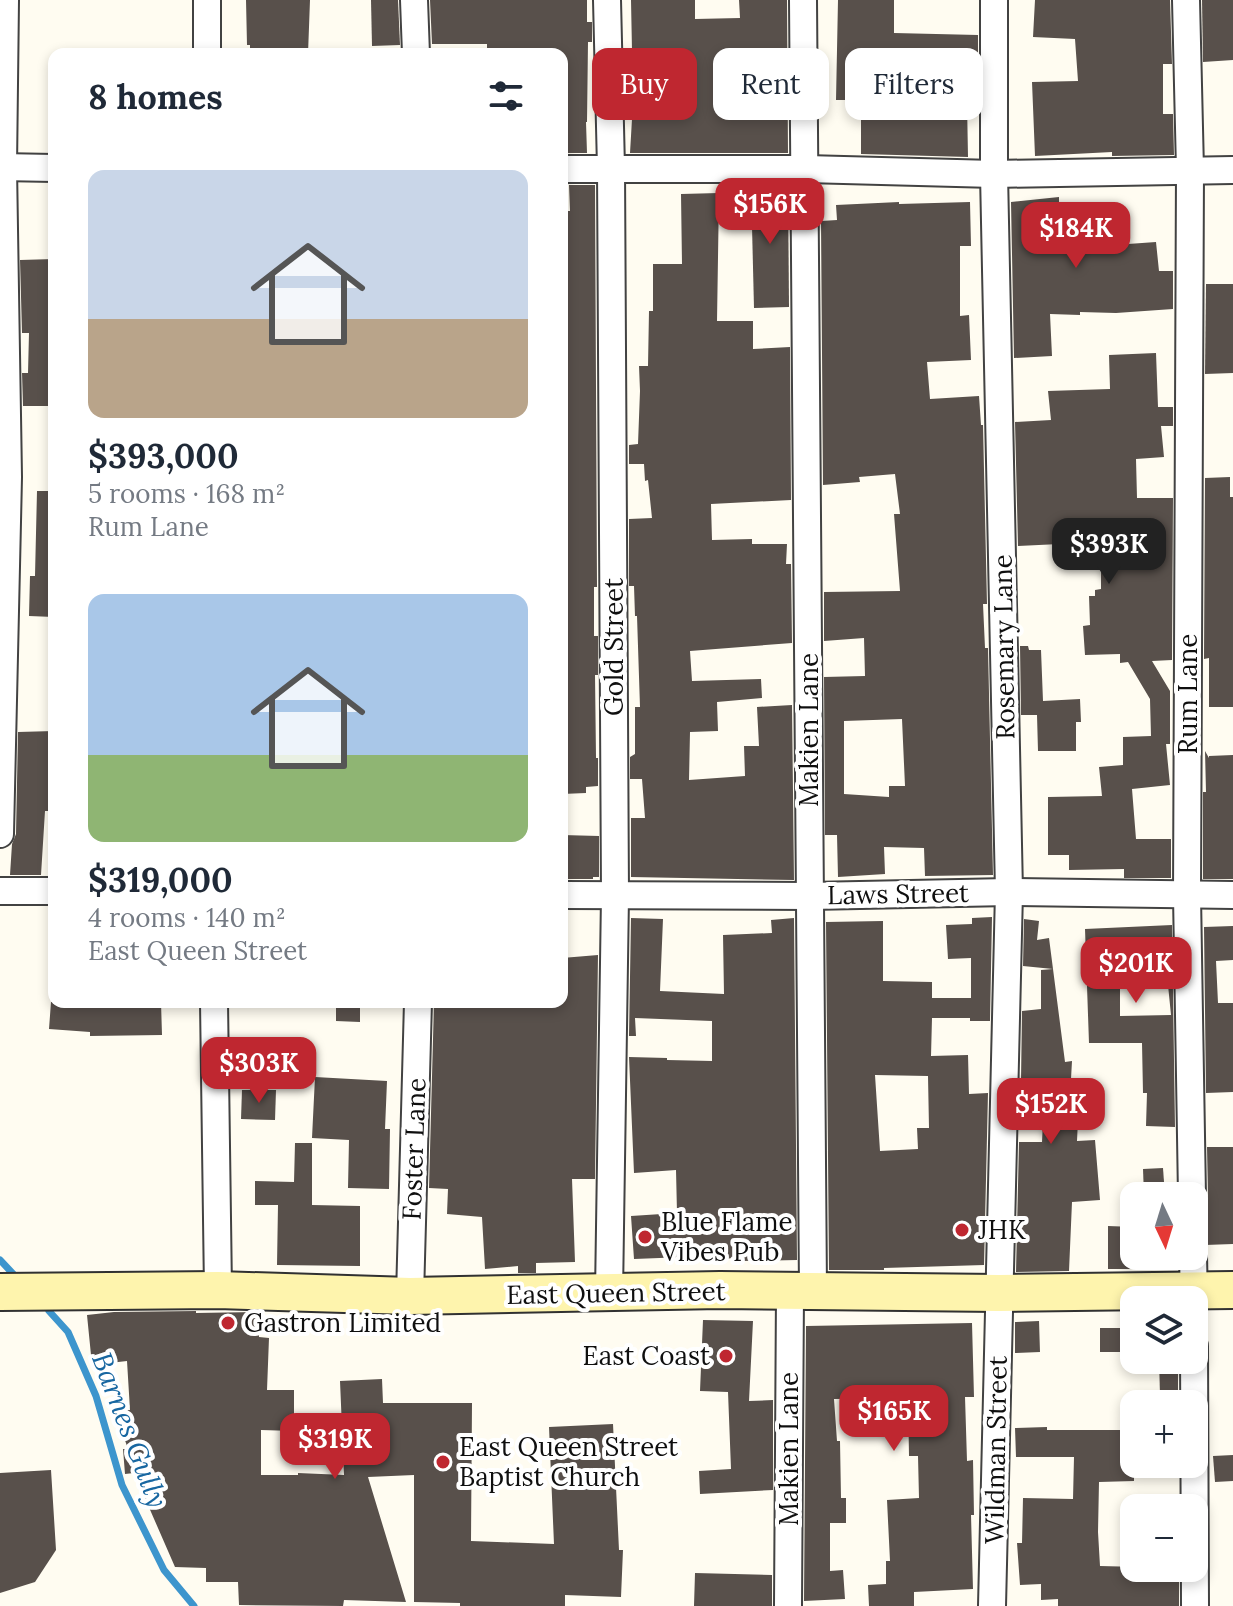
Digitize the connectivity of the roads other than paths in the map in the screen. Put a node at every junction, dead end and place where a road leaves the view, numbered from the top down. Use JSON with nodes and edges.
{"nodes":[{"id":1,"x":5,"y":0,"type":"edge"},
{"id":2,"x":207,"y":0,"type":"edge"},
{"id":3,"x":414,"y":0,"type":"edge"},
{"id":4,"x":607,"y":0,"type":"edge"},
{"id":5,"x":803,"y":0,"type":"edge"},
{"id":6,"x":994,"y":0,"type":"edge"},
{"id":7,"x":1186,"y":0,"type":"edge"},
{"id":8,"x":207,"y":48,"type":"edge"},
{"id":9,"x":416,"y":48,"type":"edge"},
{"id":10,"x":2,"y":167,"type":"edge"},
{"id":11,"x":48,"y":168,"type":"edge"},
{"id":12,"x":611,"y":168,"type":"junction"},
{"id":13,"x":568,"y":169,"type":"edge"},
{"id":14,"x":806,"y":169,"type":"junction"},
{"id":15,"x":1190,"y":170,"type":"junction"},
{"id":16,"x":1233,"y":170,"type":"edge"},
{"id":17,"x":994,"y":174,"type":"junction"},
{"id":18,"x":0,"y":834,"type":"edge"},
{"id":19,"x":0,"y":891,"type":"edge"},
{"id":20,"x":48,"y":891,"type":"edge"},
{"id":21,"x":1009,"y":892,"type":"junction"},
{"id":22,"x":568,"y":895,"type":"edge"},
{"id":23,"x":1187,"y":895,"type":"junction"},
{"id":24,"x":1233,"y":895,"type":"edge"},
{"id":25,"x":615,"y":896,"type":"junction"},
{"id":26,"x":810,"y":896,"type":"junction"},
{"id":27,"x":214,"y":1008,"type":"edge"},
{"id":28,"x":418,"y":1008,"type":"edge"},
{"id":29,"x":1192,"y":1182,"type":"edge"},
{"id":30,"x":1194,"y":1282,"type":"edge"},
{"id":31,"x":218,"y":1290,"type":"junction"},
{"id":32,"x":1233,"y":1290,"type":"edge"},
{"id":33,"x":801,"y":1291,"type":"junction"},
{"id":34,"x":0,"y":1292,"type":"edge"},
{"id":35,"x":999,"y":1293,"type":"junction"},
{"id":36,"x":609,"y":1294,"type":"junction"},
{"id":37,"x":410,"y":1296,"type":"junction"},
{"id":38,"x":1194,"y":1374,"type":"edge"},
{"id":39,"x":788,"y":1606,"type":"edge"},
{"id":40,"x":992,"y":1606,"type":"edge"},
{"id":41,"x":1195,"y":1606,"type":"edge"}],
"edges":[{"from":1,"to":10,"type":"street"},
{"from":2,"to":8,"type":"street"},
{"from":3,"to":9,"type":"street"},
{"from":4,"to":12,"type":"street","name":"Gold Street"},
{"from":5,"to":14,"type":"street","name":"Makien Lane"},
{"from":6,"to":17,"type":"street","name":"Rosemary Lane"},
{"from":7,"to":15,"type":"street","name":"Rum Lane"},
{"from":10,"to":11,"type":"street"},
{"from":10,"to":18,"type":"street"},
{"from":12,"to":13,"type":"street"},
{"from":12,"to":14,"type":"street"},
{"from":12,"to":25,"type":"street","name":"Gold Street"},
{"from":14,"to":17,"type":"street"},
{"from":14,"to":26,"type":"street","name":"Makien Lane"},
{"from":15,"to":16,"type":"street"},
{"from":15,"to":17,"type":"street"},
{"from":15,"to":23,"type":"street","name":"Rum Lane"},
{"from":17,"to":21,"type":"street","name":"Rosemary Lane"},
{"from":19,"to":20,"type":"street"},
{"from":21,"to":23,"type":"street","name":"Laws Street"},
{"from":21,"to":26,"type":"street","name":"Laws Street"},
{"from":21,"to":35,"type":"street","name":"Rosemary Lane"},
{"from":22,"to":25,"type":"street","name":"Laws Street"},
{"from":23,"to":24,"type":"street","name":"Laws Street"},
{"from":23,"to":29,"type":"street","name":"Rum Lane"},
{"from":25,"to":26,"type":"street","name":"Laws Street"},
{"from":25,"to":36,"type":"street","name":"Gold Street"},
{"from":26,"to":33,"type":"street","name":"Makien Lane"},
{"from":27,"to":31,"type":"street"},
{"from":28,"to":37,"type":"street","name":"Foster Lane"},
{"from":30,"to":32,"type":"main road","name":"East Queen Street"},
{"from":30,"to":35,"type":"main road","name":"East Queen Street"},
{"from":31,"to":34,"type":"main road","name":"East Queen Street"},
{"from":31,"to":37,"type":"main road","name":"East Queen Street"},
{"from":33,"to":35,"type":"main road","name":"East Queen Street"},
{"from":33,"to":36,"type":"main road","name":"East Queen Street"},
{"from":33,"to":39,"type":"street","name":"Makien Lane"},
{"from":35,"to":40,"type":"street","name":"Wildman Street"},
{"from":36,"to":37,"type":"main road","name":"East Queen Street"},
{"from":38,"to":41,"type":"street"}]}
